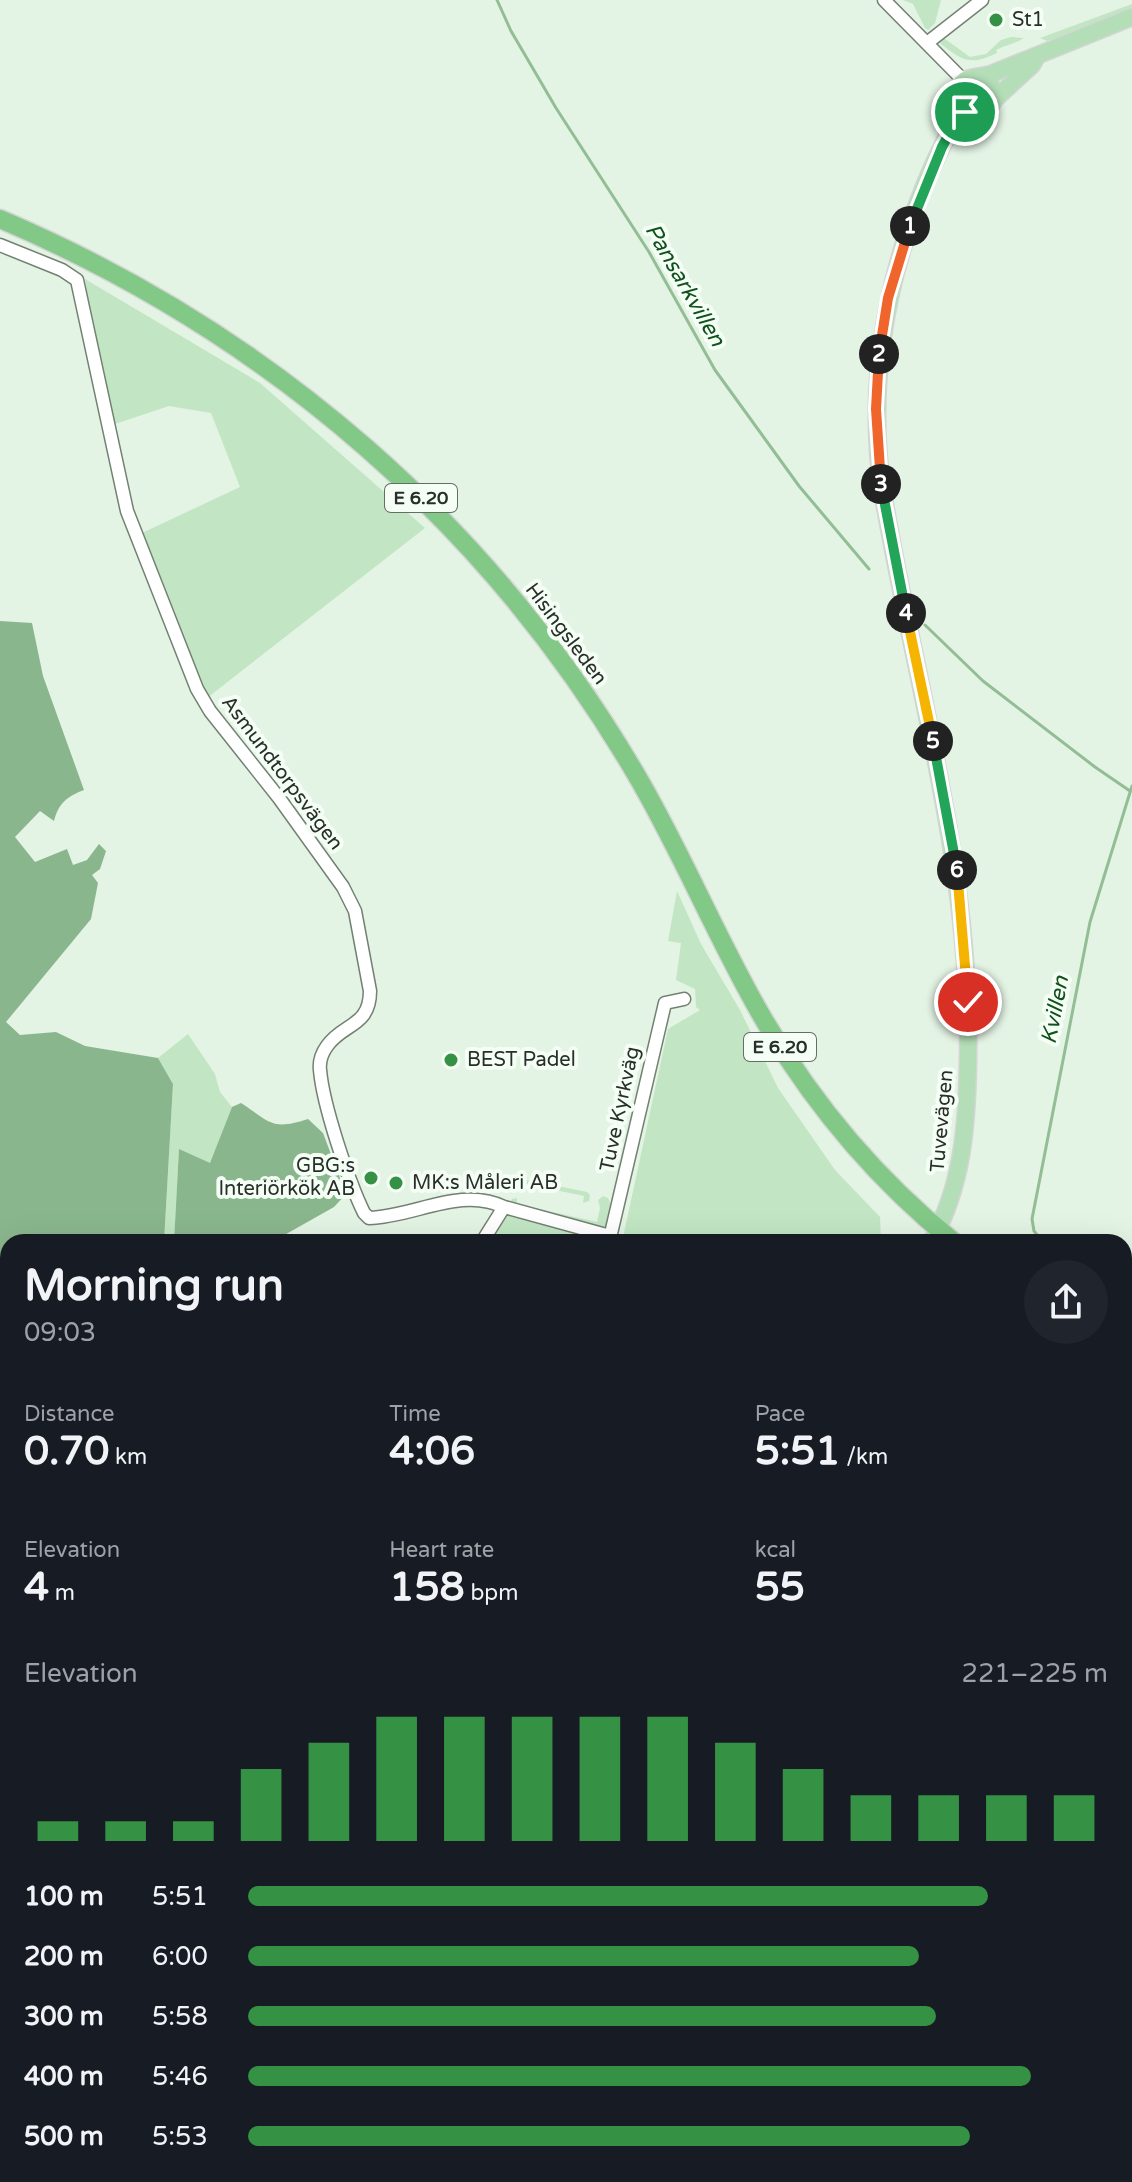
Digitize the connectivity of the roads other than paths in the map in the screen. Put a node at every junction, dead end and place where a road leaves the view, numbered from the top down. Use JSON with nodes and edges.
{"nodes":[{"id":1,"x":884,"y":0,"type":"edge"},
{"id":2,"x":982,"y":0,"type":"edge"},
{"id":3,"x":1132,"y":17,"type":"edge"},
{"id":4,"x":927,"y":43,"type":"junction"},
{"id":5,"x":1037,"y":56,"type":"junction"},
{"id":6,"x":972,"y":79,"type":"junction"},
{"id":7,"x":995,"y":99,"type":"junction"},
{"id":8,"x":963,"y":110,"type":"junction"},
{"id":9,"x":0,"y":219,"type":"edge"},
{"id":10,"x":0,"y":245,"type":"edge"},
{"id":11,"x":684,"y":999,"type":"dead end"},
{"id":12,"x":504,"y":1207,"type":"junction"},
{"id":13,"x":487,"y":1234,"type":"edge"},
{"id":14,"x":593,"y":1234,"type":"edge"},
{"id":15,"x":611,"y":1234,"type":"edge"},
{"id":16,"x":933,"y":1234,"type":"edge"},
{"id":17,"x":936,"y":1234,"type":"edge"}],
"edges":[{"from":1,"to":4,"type":"street"},
{"from":2,"to":4,"type":"street"},
{"from":3,"to":5,"type":"main road"},
{"from":4,"to":6,"type":"street"},
{"from":5,"to":6,"type":"main road"},
{"from":5,"to":7,"type":"main road"},
{"from":6,"to":7,"type":"main road"},
{"from":6,"to":8,"type":"main road"},
{"from":7,"to":8,"type":"main road"},
{"from":8,"to":17,"type":"main road","name":"Tuvevägen"},
{"from":9,"to":16,"type":"highway","name":"Hisingsleden","number":"E 6.20"},
{"from":10,"to":12,"type":"street","name":"Asmundtorpsvägen"},
{"from":11,"to":15,"type":"street","name":"Tuve Kyrkväg"},
{"from":12,"to":13,"type":"street"},
{"from":12,"to":14,"type":"street"}]}
